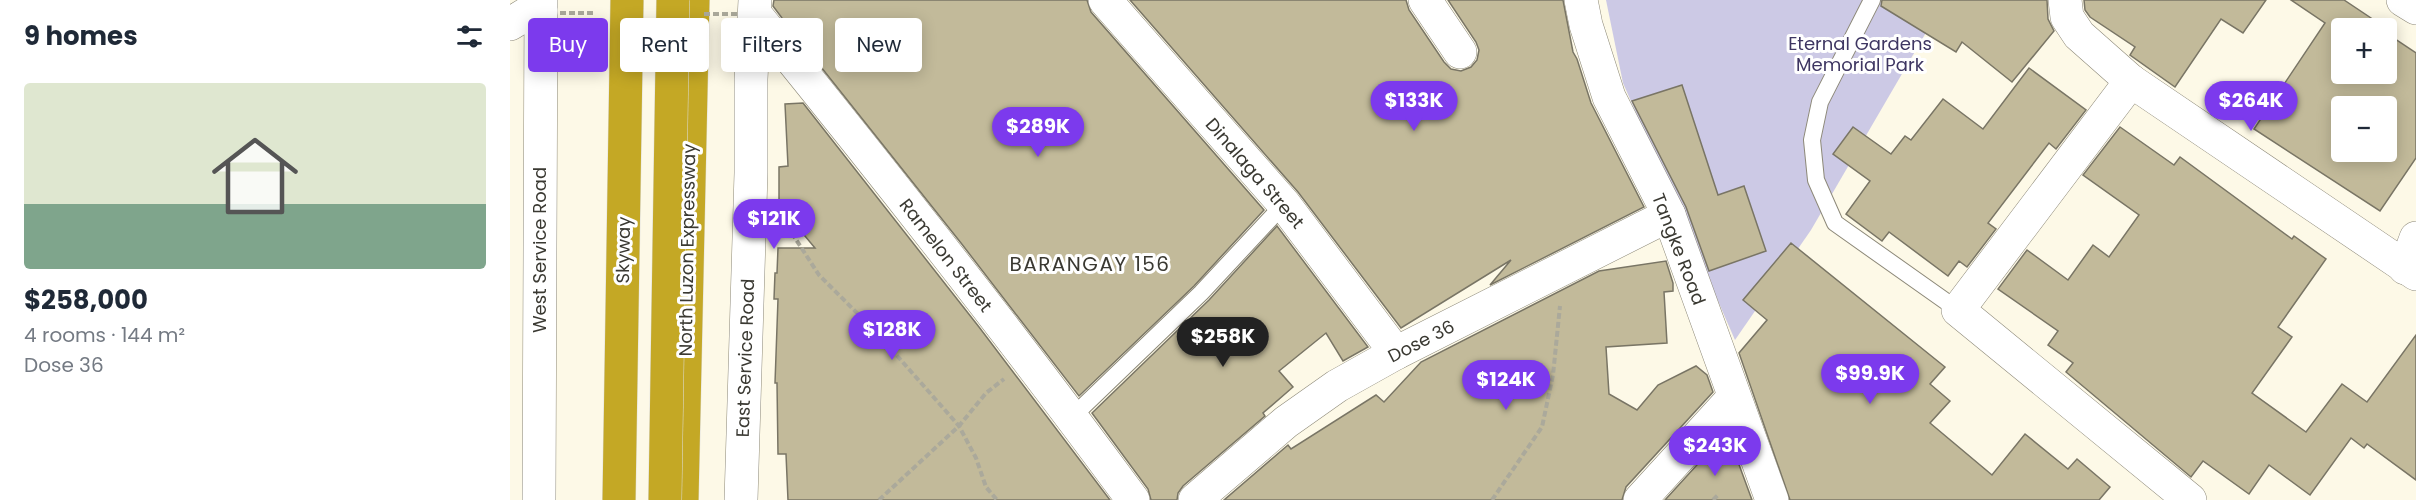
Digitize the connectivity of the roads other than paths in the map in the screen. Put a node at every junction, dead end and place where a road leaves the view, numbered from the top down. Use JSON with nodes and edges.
{"nodes":[{"id":1,"x":614,"y":0,"type":"edge"},
{"id":2,"x":627,"y":0,"type":"edge"},
{"id":3,"x":673,"y":0,"type":"edge"},
{"id":4,"x":693,"y":0,"type":"edge"},
{"id":5,"x":1425,"y":0,"type":"edge"},
{"id":6,"x":1581,"y":0,"type":"edge"},
{"id":7,"x":1872,"y":0,"type":"edge"},
{"id":8,"x":2065,"y":0,"type":"edge"},
{"id":9,"x":2403,"y":0,"type":"edge"},
{"id":10,"x":1117,"y":4,"type":"edge"},
{"id":11,"x":541,"y":5,"type":"edge"},
{"id":12,"x":755,"y":7,"type":"edge"},
{"id":13,"x":2416,"y":8,"type":"edge"},
{"id":14,"x":510,"y":24,"type":"edge"},
{"id":15,"x":1460,"y":52,"type":"dead end"},
{"id":16,"x":2132,"y":81,"type":"junction"},
{"id":17,"x":1284,"y":204,"type":"junction"},
{"id":18,"x":1670,"y":215,"type":"junction"},
{"id":19,"x":2416,"y":238,"type":"edge"},
{"id":20,"x":2410,"y":271,"type":"edge"},
{"id":21,"x":1958,"y":310,"type":"junction"},
{"id":22,"x":1396,"y":353,"type":"junction"},
{"id":23,"x":1734,"y":397,"type":"junction"},
{"id":24,"x":1072,"y":417,"type":"junction"},
{"id":25,"x":540,"y":500,"type":"edge"},
{"id":26,"x":605,"y":500,"type":"edge"},
{"id":27,"x":619,"y":500,"type":"edge"},
{"id":28,"x":665,"y":500,"type":"edge"},
{"id":29,"x":682,"y":500,"type":"edge"},
{"id":30,"x":741,"y":500,"type":"edge"},
{"id":31,"x":1133,"y":500,"type":"edge"},
{"id":32,"x":1195,"y":500,"type":"edge"},
{"id":33,"x":1640,"y":500,"type":"edge"},
{"id":34,"x":1772,"y":500,"type":"edge"},
{"id":35,"x":2190,"y":500,"type":"edge"}],
"edges":[{"from":1,"to":26,"type":"highway"},
{"from":2,"to":27,"type":"highway","name":"Skyway","bridge":true},
{"from":3,"to":28,"type":"highway","bridge":true},
{"from":4,"to":29,"type":"highway","name":"North Luzon Expressway"},
{"from":5,"to":15,"type":"street"},
{"from":6,"to":18,"type":"street","name":"Tangke Road"},
{"from":7,"to":21,"type":"lane"},
{"from":8,"to":16,"type":"street"},
{"from":9,"to":13,"type":"street"},
{"from":10,"to":17,"type":"street","name":"Dinalaga Street"},
{"from":11,"to":14,"type":"street"},
{"from":11,"to":25,"type":"street","name":"West Service Road"},
{"from":12,"to":24,"type":"street","name":"Ramelon Street"},
{"from":12,"to":30,"type":"street","name":"East Service Road"},
{"from":16,"to":20,"type":"street"},
{"from":16,"to":21,"type":"street"},
{"from":17,"to":22,"type":"street","name":"Dinalaga Street"},
{"from":17,"to":24,"type":"lane"},
{"from":18,"to":22,"type":"street","name":"Dose 36"},
{"from":18,"to":23,"type":"street","name":"Tangke Road"},
{"from":19,"to":20,"type":"street"},
{"from":21,"to":35,"type":"street"},
{"from":22,"to":32,"type":"street","name":"Dose 36"},
{"from":23,"to":33,"type":"street"},
{"from":23,"to":34,"type":"street","name":"Tangke Road"},
{"from":24,"to":31,"type":"street","name":"Ramelon Street"}]}
